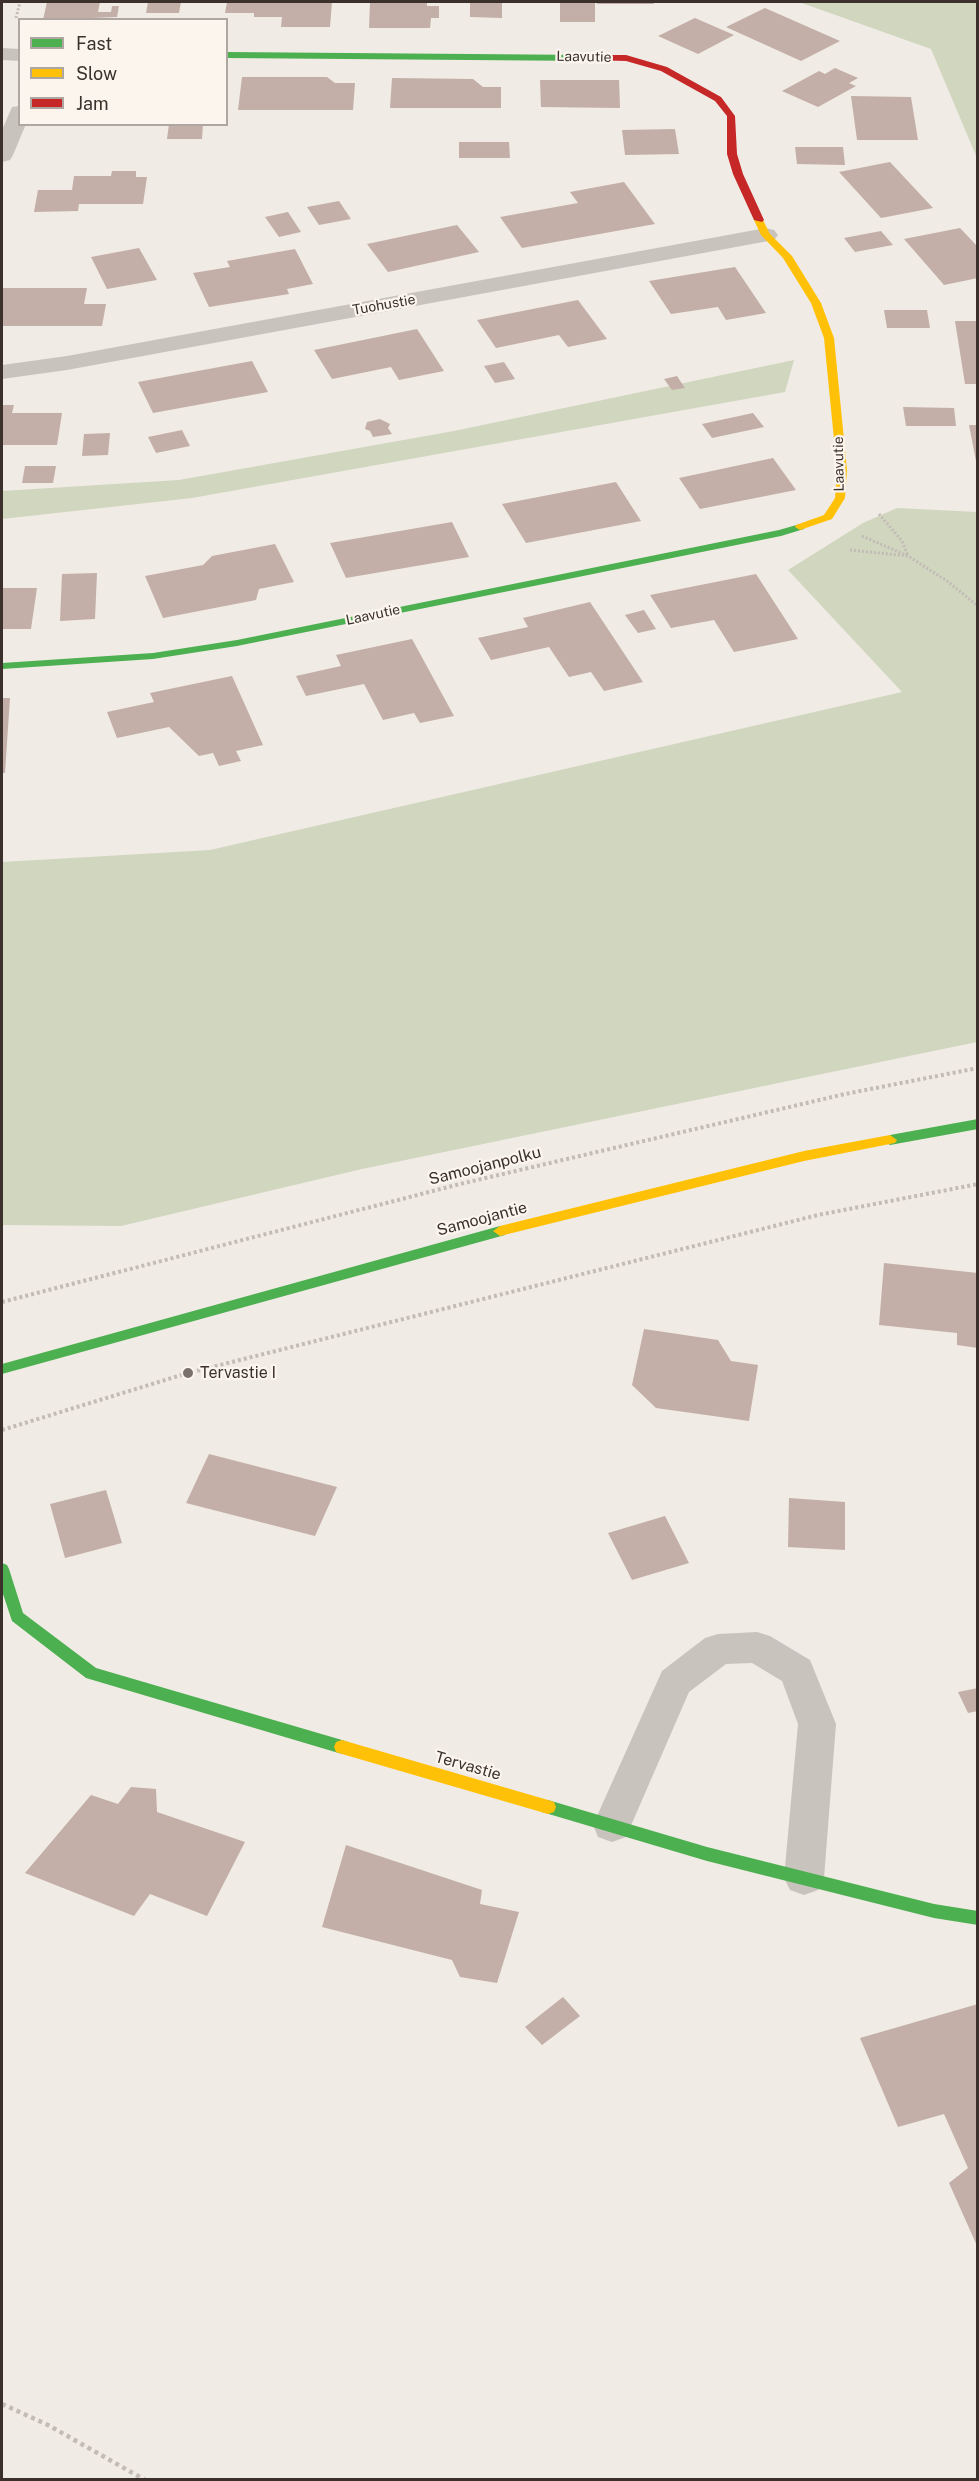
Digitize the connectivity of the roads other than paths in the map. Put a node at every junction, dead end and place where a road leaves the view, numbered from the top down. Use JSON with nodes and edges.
{"nodes":[{"id":1,"x":2,"y":54,"type":"edge"},
{"id":2,"x":18,"y":55,"type":"edge"},
{"id":3,"x":228,"y":55,"type":"edge"},
{"id":4,"x":18,"y":117,"type":"edge"},
{"id":5,"x":2,"y":155,"type":"edge"},
{"id":6,"x":766,"y":235,"type":"junction"},
{"id":7,"x":2,"y":372,"type":"edge"},
{"id":8,"x":2,"y":666,"type":"edge"},
{"id":9,"x":978,"y":1124,"type":"edge"},
{"id":10,"x":2,"y":1369,"type":"edge"},
{"id":11,"x":2,"y":1569,"type":"edge"},
{"id":12,"x":612,"y":1825,"type":"junction"},
{"id":13,"x":804,"y":1878,"type":"junction"},
{"id":14,"x":978,"y":1918,"type":"edge"}],
"edges":[{"from":1,"to":2,"type":"street"},
{"from":3,"to":6,"type":"street","name":"Laavutie"},
{"from":4,"to":5,"type":"street"},
{"from":6,"to":7,"type":"street","name":"Tuohustie"},
{"from":6,"to":8,"type":"street","name":"Laavutie"},
{"from":9,"to":10,"type":"street","name":"Samoojantie"},
{"from":11,"to":12,"type":"street","name":"Tervastie"},
{"from":12,"to":13,"type":"street","name":"Tervastie"},
{"from":12,"to":13,"type":"street"},
{"from":13,"to":14,"type":"street","name":"Tervastie"}]}
